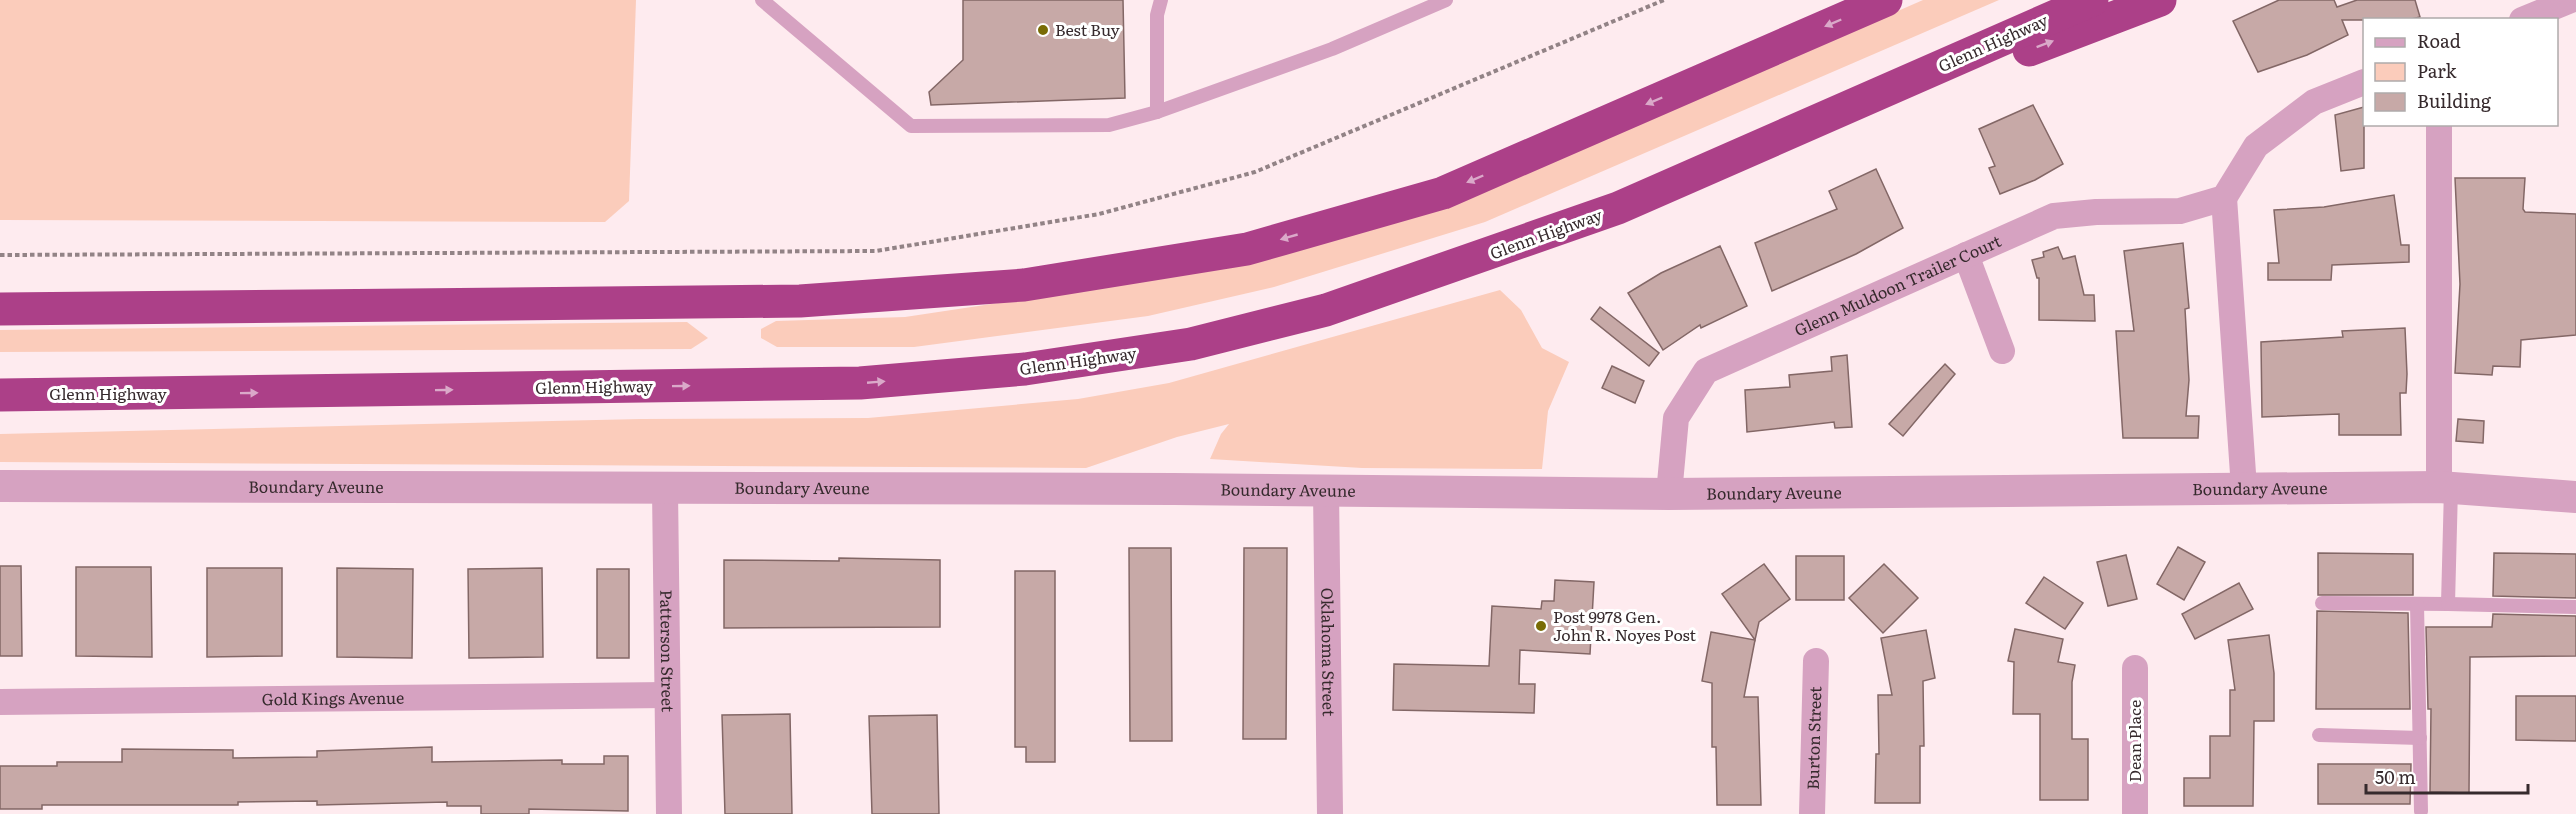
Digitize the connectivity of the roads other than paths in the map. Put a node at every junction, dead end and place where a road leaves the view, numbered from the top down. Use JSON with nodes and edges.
{"nodes":[{"id":1,"x":762,"y":0,"type":"edge"},
{"id":2,"x":1161,"y":0,"type":"edge"},
{"id":3,"x":1446,"y":0,"type":"edge"},
{"id":4,"x":1886,"y":0,"type":"edge"},
{"id":5,"x":2092,"y":0,"type":"edge"},
{"id":6,"x":2160,"y":0,"type":"edge"},
{"id":7,"x":2571,"y":0,"type":"edge"},
{"id":8,"x":2527,"y":18,"type":"edge"},
{"id":9,"x":2363,"y":82,"type":"edge"},
{"id":10,"x":1157,"y":112,"type":"junction"},
{"id":11,"x":2439,"y":126,"type":"edge"},
{"id":12,"x":2224,"y":198,"type":"junction"},
{"id":13,"x":1618,"y":208,"type":"junction"},
{"id":14,"x":1966,"y":255,"type":"junction"},
{"id":15,"x":0,"y":309,"type":"edge"},
{"id":16,"x":2002,"y":351,"type":"dead end"},
{"id":17,"x":191,"y":394,"type":"junction"},
{"id":18,"x":0,"y":395,"type":"edge"},
{"id":19,"x":0,"y":412,"type":"edge"},
{"id":20,"x":0,"y":486,"type":"edge"},
{"id":21,"x":2244,"y":488,"type":"junction"},
{"id":22,"x":2445,"y":488,"type":"junction"},
{"id":23,"x":665,"y":489,"type":"junction"},
{"id":24,"x":1326,"y":490,"type":"junction"},
{"id":25,"x":1669,"y":494,"type":"junction"},
{"id":26,"x":2576,"y":496,"type":"edge"},
{"id":27,"x":2322,"y":603,"type":"dead end"},
{"id":28,"x":2417,"y":604,"type":"junction"},
{"id":29,"x":2448,"y":604,"type":"junction"},
{"id":30,"x":2576,"y":607,"type":"edge"},
{"id":31,"x":1816,"y":661,"type":"dead end"},
{"id":32,"x":2135,"y":668,"type":"dead end"},
{"id":33,"x":667,"y":695,"type":"junction"},
{"id":34,"x":0,"y":702,"type":"edge"},
{"id":35,"x":2319,"y":735,"type":"dead end"},
{"id":36,"x":2420,"y":738,"type":"junction"},
{"id":37,"x":2421,"y":811,"type":"dead end"},
{"id":38,"x":669,"y":814,"type":"edge"},
{"id":39,"x":1330,"y":814,"type":"edge"},
{"id":40,"x":1812,"y":814,"type":"edge"},
{"id":41,"x":2134,"y":814,"type":"edge"}],
"edges":[{"from":1,"to":10,"type":"lane"},
{"from":2,"to":10,"type":"lane"},
{"from":3,"to":10,"type":"lane"},
{"from":4,"to":15,"type":"highway","one_way":true},
{"from":5,"to":13,"type":"highway","name":"Glenn Highway"},
{"from":13,"to":6,"type":"highway","one_way":true},
{"from":7,"to":8,"type":"street"},
{"from":9,"to":12,"type":"street"},
{"from":11,"to":22,"type":"street"},
{"from":12,"to":14,"type":"street","name":"Glenn Muldoon Trailer Court"},
{"from":12,"to":21,"type":"street"},
{"from":17,"to":13,"type":"highway","name":"Glenn Highway","one_way":true},
{"from":14,"to":16,"type":"street"},
{"from":14,"to":25,"type":"street","name":"Glenn Muldoon Trailer Court"},
{"from":17,"to":18,"type":"highway","name":"Glenn Highway"},
{"from":17,"to":19,"type":"highway"},
{"from":20,"to":23,"type":"street","name":"Boundary Aveune"},
{"from":21,"to":22,"type":"street","name":"Boundary Aveune"},
{"from":21,"to":25,"type":"street","name":"Boundary Aveune"},
{"from":22,"to":26,"type":"street","name":"Boundary Aveune"},
{"from":22,"to":29,"type":"lane"},
{"from":23,"to":24,"type":"street","name":"Boundary Aveune"},
{"from":23,"to":33,"type":"street","name":"Patterson Street"},
{"from":24,"to":25,"type":"street","name":"Boundary Aveune"},
{"from":24,"to":39,"type":"street","name":"Oklahoma Street"},
{"from":27,"to":28,"type":"lane"},
{"from":28,"to":29,"type":"lane"},
{"from":28,"to":36,"type":"lane"},
{"from":29,"to":30,"type":"lane"},
{"from":31,"to":40,"type":"street","name":"Burton Street"},
{"from":32,"to":41,"type":"street","name":"Dean Place"},
{"from":33,"to":34,"type":"street","name":"Gold Kings Avenue"},
{"from":33,"to":38,"type":"street","name":"Patterson Street"},
{"from":35,"to":36,"type":"lane"},
{"from":36,"to":37,"type":"lane"}]}
